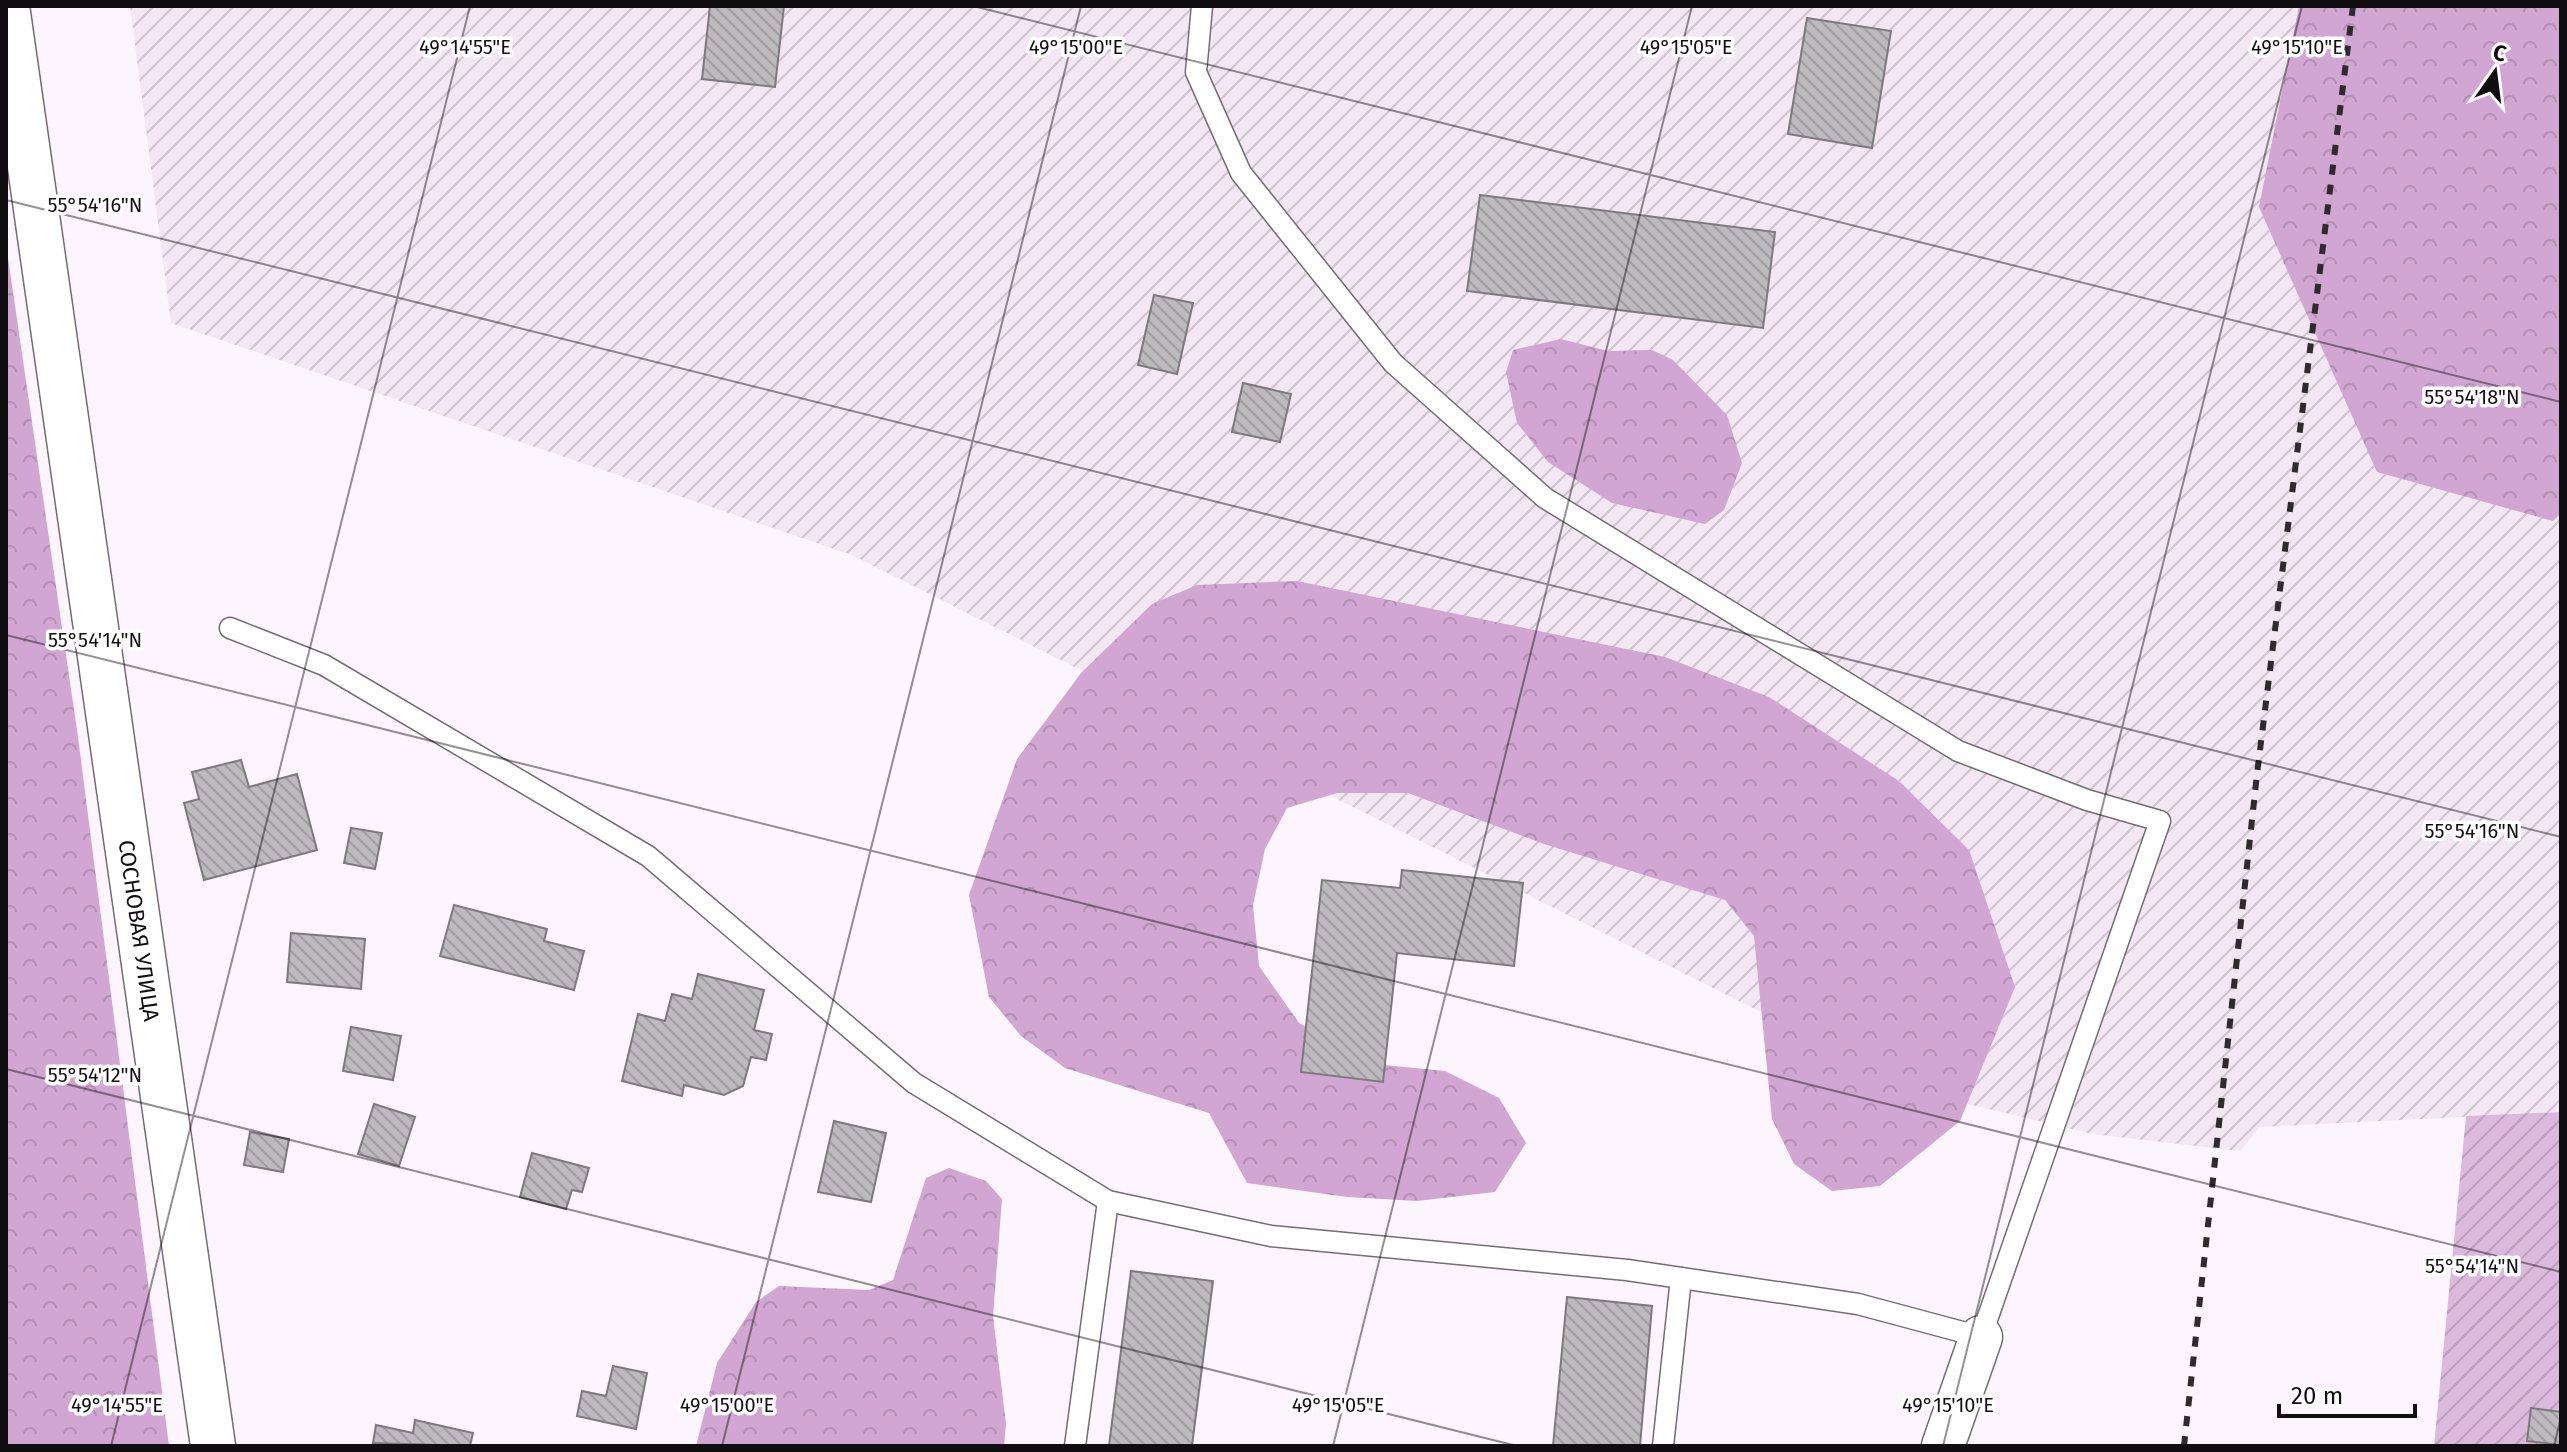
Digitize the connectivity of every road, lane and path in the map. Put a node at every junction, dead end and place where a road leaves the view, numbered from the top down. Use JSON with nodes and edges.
{"nodes":[{"id":1,"x":7,"y":6,"type":"edge"},
{"id":2,"x":1202,"y":6,"type":"edge"},
{"id":3,"x":230,"y":628,"type":"dead end"},
{"id":4,"x":1108,"y":1201,"type":"junction"},
{"id":5,"x":1681,"y":1278,"type":"junction"},
{"id":6,"x":1981,"y":1337,"type":"junction"},
{"id":7,"x":213,"y":1446,"type":"edge"},
{"id":8,"x":1075,"y":1446,"type":"edge"},
{"id":9,"x":1663,"y":1446,"type":"edge"},
{"id":10,"x":1943,"y":1446,"type":"edge"}],
"edges":[{"from":1,"to":7,"type":"street","name":"СОСНОВАЯ УЛИЦА"},
{"from":2,"to":6,"type":"lane"},
{"from":3,"to":4,"type":"lane"},
{"from":4,"to":5,"type":"lane"},
{"from":4,"to":8,"type":"lane"},
{"from":5,"to":6,"type":"lane"},
{"from":5,"to":9,"type":"lane"},
{"from":6,"to":10,"type":"street"}]}
